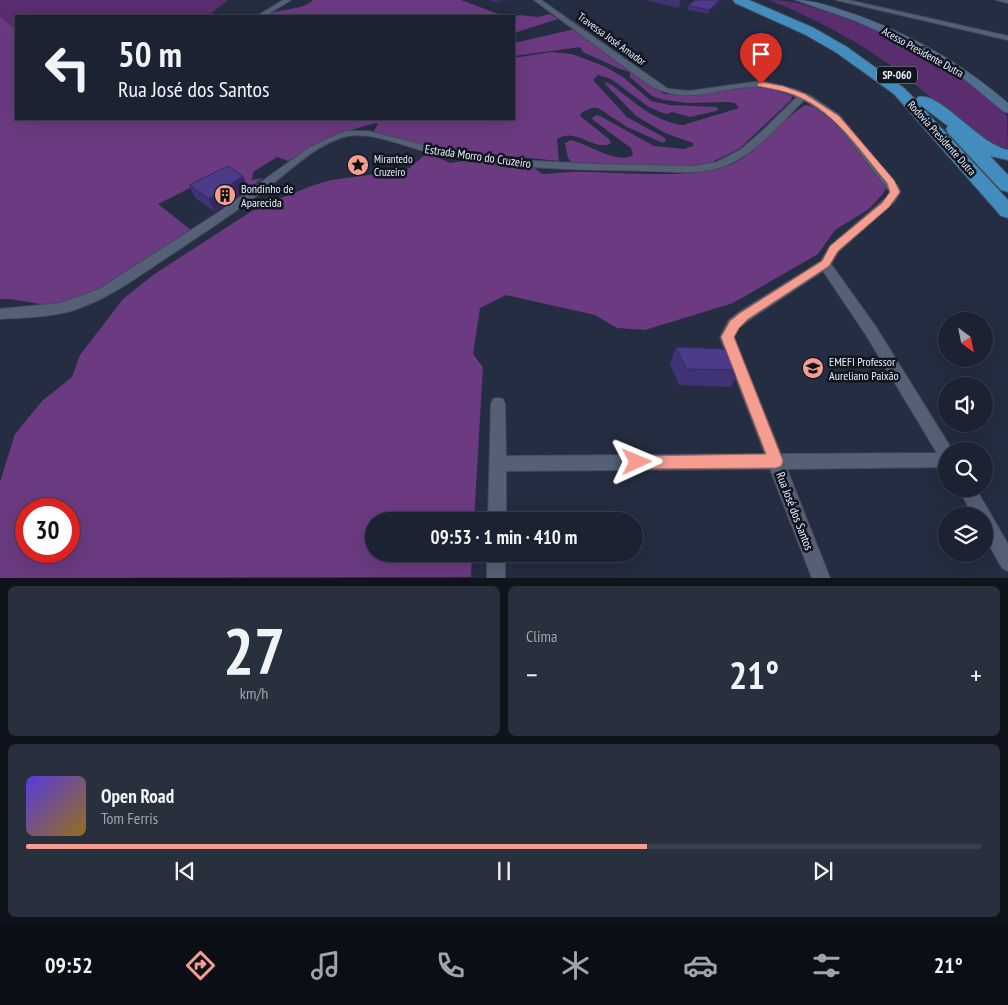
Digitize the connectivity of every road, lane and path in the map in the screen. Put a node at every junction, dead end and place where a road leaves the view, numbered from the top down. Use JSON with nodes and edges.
{"nodes":[{"id":1,"x":288,"y":0,"type":"edge"},
{"id":2,"x":538,"y":0,"type":"edge"},
{"id":3,"x":739,"y":0,"type":"edge"},
{"id":4,"x":759,"y":0,"type":"edge"},
{"id":5,"x":800,"y":0,"type":"edge"},
{"id":6,"x":839,"y":0,"type":"edge"},
{"id":7,"x":1000,"y":0,"type":"edge"},
{"id":8,"x":1008,"y":2,"type":"edge"},
{"id":9,"x":262,"y":15,"type":"edge"},
{"id":10,"x":1008,"y":38,"type":"edge"},
{"id":11,"x":803,"y":96,"type":"junction"},
{"id":12,"x":924,"y":100,"type":"junction"},
{"id":13,"x":1008,"y":109,"type":"edge"},
{"id":14,"x":1008,"y":154,"type":"edge"},
{"id":15,"x":1008,"y":186,"type":"edge"},
{"id":16,"x":1008,"y":212,"type":"edge"},
{"id":17,"x":826,"y":264,"type":"junction"},
{"id":18,"x":0,"y":314,"type":"edge"},
{"id":19,"x":498,"y":404,"type":"dead end"},
{"id":20,"x":940,"y":442,"type":"edge"},
{"id":21,"x":938,"y":460,"type":"edge"},
{"id":22,"x":776,"y":461,"type":"junction"},
{"id":23,"x":498,"y":464,"type":"junction"},
{"id":24,"x":497,"y":512,"type":"edge"},
{"id":25,"x":993,"y":535,"type":"edge"},
{"id":26,"x":496,"y":562,"type":"edge"},
{"id":27,"x":1008,"y":562,"type":"edge"},
{"id":28,"x":496,"y":578,"type":"edge"},
{"id":29,"x":821,"y":578,"type":"edge"}],
"edges":[{"from":1,"to":9,"type":"street"},
{"from":2,"to":11,"type":"street","name":"Travessa José Amador"},
{"from":3,"to":16,"type":"highway","name":"Rodovia Presidente Dutra","number":"SP-060"},
{"from":4,"to":12,"type":"highway","name":"Rodovia Presidente Dutra","number":"SP-060"},
{"from":5,"to":13,"type":"street","name":"Acesso Presidente Dutra"},
{"from":6,"to":10,"type":"street"},
{"from":7,"to":8,"type":"street"},
{"from":11,"to":17,"type":"street"},
{"from":11,"to":18,"type":"street","name":"Estrada Morro do Cruzeiro"},
{"from":12,"to":14,"type":"highway"},
{"from":12,"to":15,"type":"highway","name":"Rodovia Presidente Dutra","number":"SP-060"},
{"from":17,"to":20,"type":"street"},
{"from":17,"to":22,"type":"street","name":"Rua José dos Santos"},
{"from":19,"to":23,"type":"street"},
{"from":21,"to":22,"type":"street"},
{"from":22,"to":23,"type":"street"},
{"from":22,"to":29,"type":"street","name":"Rua José dos Santos"},
{"from":23,"to":24,"type":"street"},
{"from":25,"to":27,"type":"street"},
{"from":26,"to":28,"type":"street"}]}
